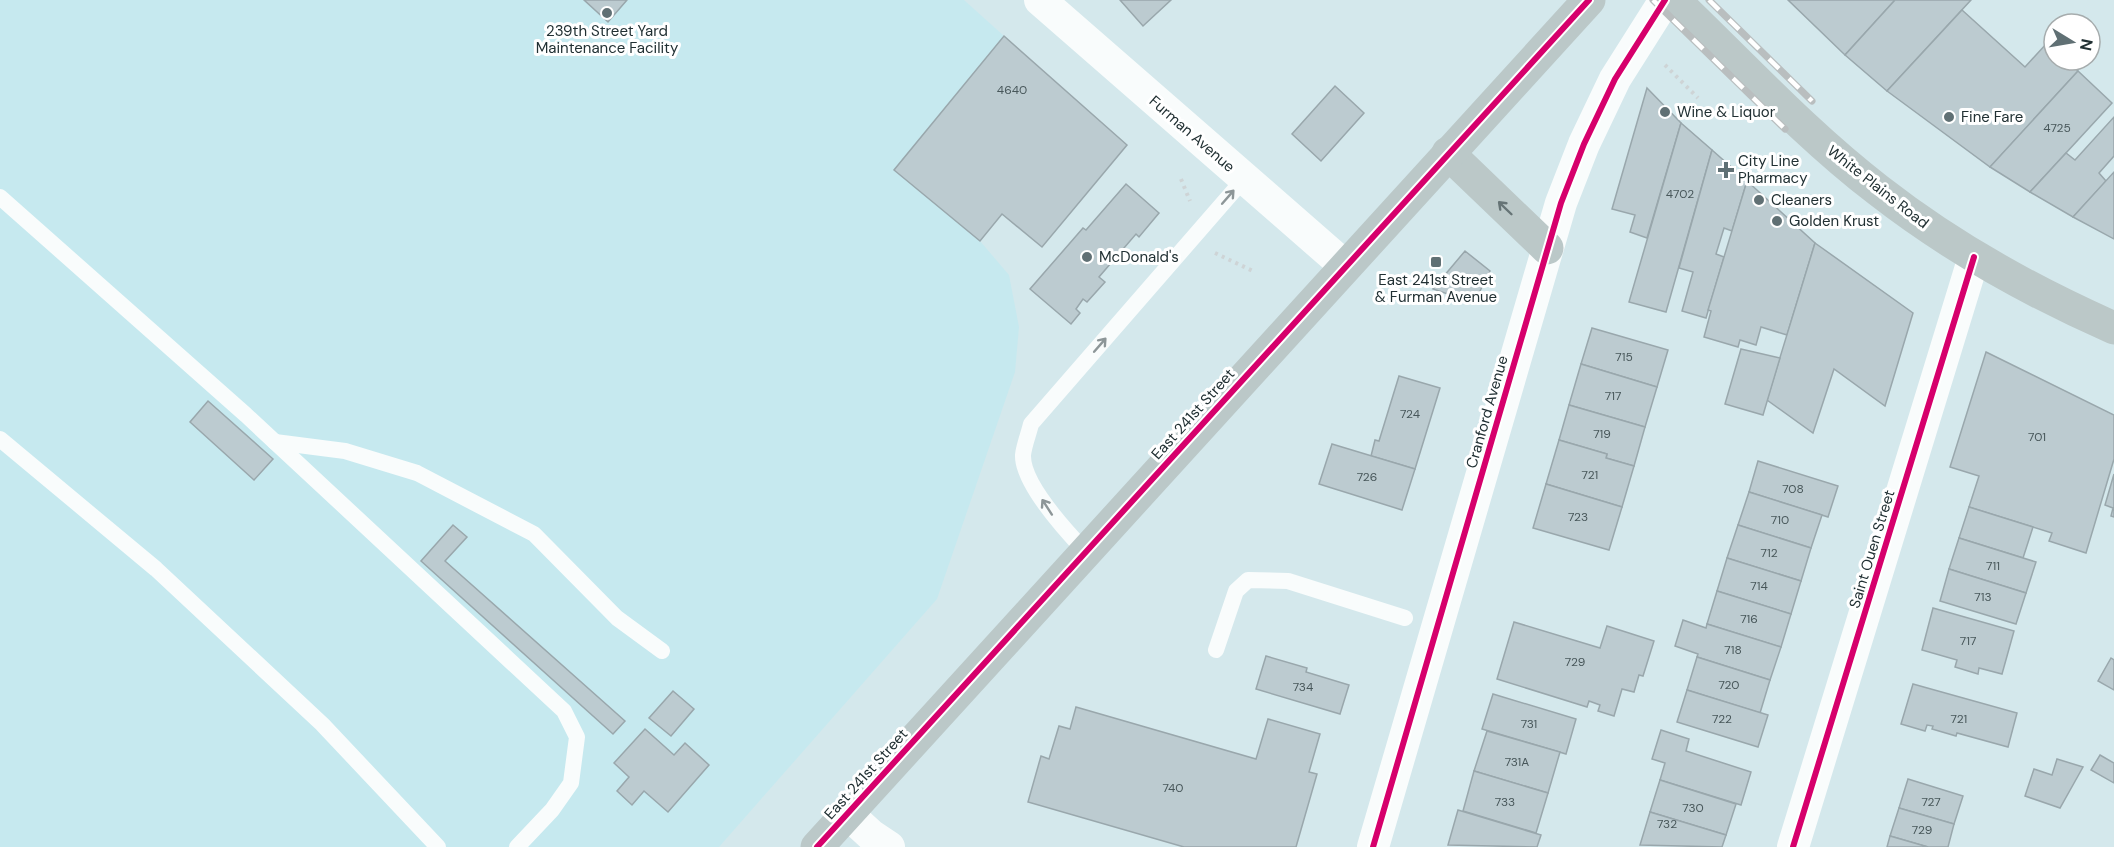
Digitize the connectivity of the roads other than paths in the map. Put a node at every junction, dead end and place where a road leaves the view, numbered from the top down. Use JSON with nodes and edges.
{"nodes":[{"id":1,"x":1040,"y":0,"type":"edge"},
{"id":2,"x":1589,"y":0,"type":"edge"},
{"id":3,"x":1665,"y":0,"type":"edge"},
{"id":4,"x":1674,"y":0,"type":"edge"},
{"id":5,"x":1448,"y":153,"type":"junction"},
{"id":6,"x":1244,"y":179,"type":"junction"},
{"id":7,"x":0,"y":197,"type":"edge"},
{"id":8,"x":1546,"y":248,"type":"junction"},
{"id":9,"x":1974,"y":257,"type":"junction"},
{"id":10,"x":1345,"y":266,"type":"junction"},
{"id":11,"x":2114,"y":328,"type":"edge"},
{"id":12,"x":0,"y":440,"type":"edge"},
{"id":13,"x":275,"y":442,"type":"junction"},
{"id":14,"x":1085,"y":551,"type":"junction"},
{"id":15,"x":1405,"y":618,"type":"dead end"},
{"id":16,"x":1216,"y":650,"type":"dead end"},
{"id":17,"x":662,"y":651,"type":"dead end"},
{"id":18,"x":847,"y":813,"type":"junction"},
{"id":19,"x":438,"y":847,"type":"edge"},
{"id":20,"x":517,"y":847,"type":"edge"},
{"id":21,"x":817,"y":847,"type":"edge"},
{"id":22,"x":889,"y":847,"type":"edge"},
{"id":23,"x":1373,"y":847,"type":"edge"},
{"id":24,"x":1793,"y":847,"type":"edge"}],
"edges":[{"from":1,"to":6,"type":"street","name":"Furman Avenue"},
{"from":2,"to":5,"type":"main road","name":"East 241st Street"},
{"from":3,"to":8,"type":"street","name":"Cranford Avenue"},
{"from":4,"to":9,"type":"main road","name":"White Plains Road"},
{"from":8,"to":5,"type":"main road","one_way":true},
{"from":5,"to":10,"type":"main road","name":"East 241st Street"},
{"from":6,"to":10,"type":"street","name":"Furman Avenue"},
{"from":14,"to":6,"type":"lane","one_way":true},
{"from":7,"to":13,"type":"lane"},
{"from":8,"to":23,"type":"street","name":"Cranford Avenue"},
{"from":9,"to":11,"type":"main road","name":"White Plains Road"},
{"from":9,"to":24,"type":"street","name":"Saint Ouen Street"},
{"from":10,"to":14,"type":"main road","name":"East 241st Street"},
{"from":12,"to":19,"type":"lane"},
{"from":13,"to":17,"type":"lane"},
{"from":13,"to":20,"type":"lane"},
{"from":14,"to":18,"type":"main road","name":"East 241st Street"},
{"from":15,"to":16,"type":"lane"},
{"from":18,"to":21,"type":"main road","name":"East 241st Street"},
{"from":18,"to":22,"type":"street"}]}
